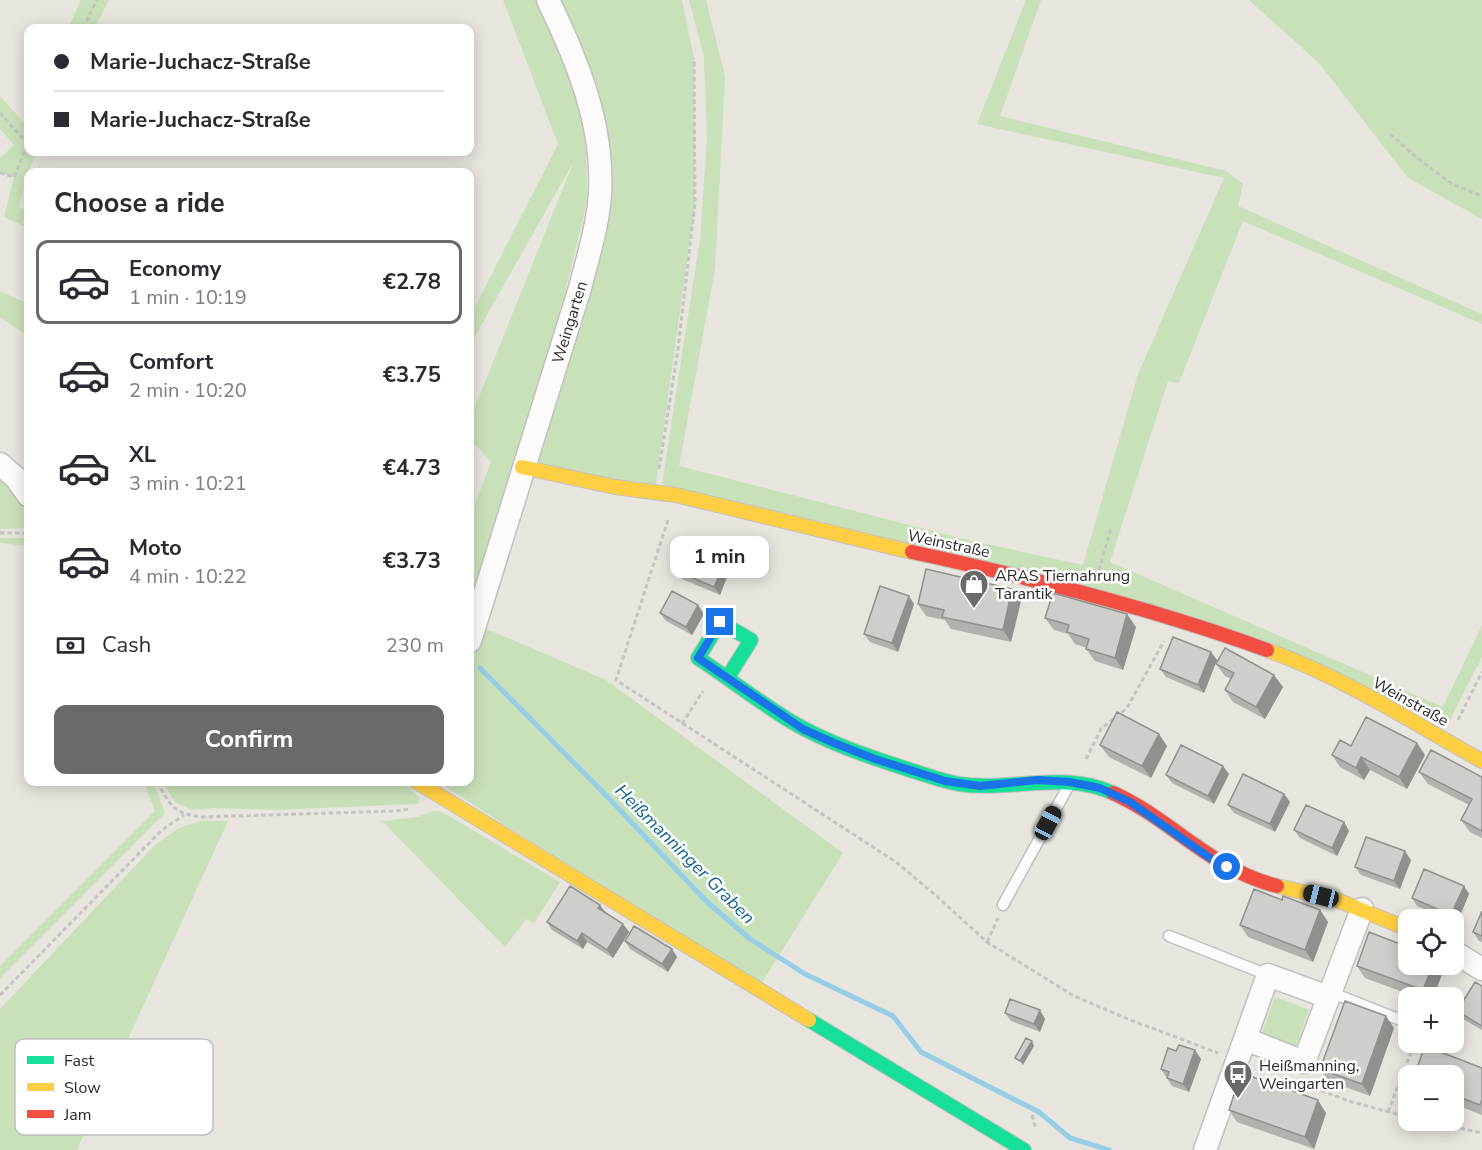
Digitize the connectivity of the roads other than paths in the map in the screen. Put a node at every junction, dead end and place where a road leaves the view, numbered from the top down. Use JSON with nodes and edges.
{"nodes":[{"id":1,"x":548,"y":0,"type":"edge"},
{"id":2,"x":0,"y":464,"type":"edge"},
{"id":3,"x":522,"y":467,"type":"junction"},
{"id":4,"x":24,"y":489,"type":"edge"},
{"id":5,"x":474,"y":628,"type":"edge"},
{"id":6,"x":723,"y":673,"type":"road end"},
{"id":7,"x":1482,"y":761,"type":"edge"},
{"id":8,"x":1073,"y":782,"type":"junction"},
{"id":9,"x":432,"y":786,"type":"edge"},
{"id":10,"x":1003,"y":905,"type":"road end"},
{"id":11,"x":1362,"y":909,"type":"junction"},
{"id":12,"x":1398,"y":925,"type":"edge"},
{"id":13,"x":1169,"y":936,"type":"dead end"},
{"id":14,"x":1464,"y":958,"type":"edge"},
{"id":15,"x":1482,"y":969,"type":"edge"},
{"id":16,"x":1268,"y":975,"type":"junction"},
{"id":17,"x":1329,"y":995,"type":"junction"},
{"id":18,"x":1398,"y":1019,"type":"edge"},
{"id":19,"x":1241,"y":1050,"type":"junction"},
{"id":20,"x":1024,"y":1150,"type":"edge"},
{"id":21,"x":1205,"y":1150,"type":"edge"}],
"edges":[{"from":1,"to":3,"type":"street","name":"Weingarten"},
{"from":2,"to":4,"type":"street"},
{"from":3,"to":5,"type":"street","name":"Weingarten"},
{"from":3,"to":7,"type":"street","name":"Weinstraße"},
{"from":6,"to":8,"type":"street"},
{"from":8,"to":10,"type":"lane"},
{"from":8,"to":11,"type":"street"},
{"from":9,"to":20,"type":"street"},
{"from":11,"to":12,"type":"street"},
{"from":11,"to":17,"type":"street"},
{"from":13,"to":16,"type":"lane"},
{"from":14,"to":15,"type":"street"},
{"from":16,"to":17,"type":"street"},
{"from":16,"to":19,"type":"street"},
{"from":17,"to":18,"type":"lane"},
{"from":17,"to":19,"type":"street"},
{"from":19,"to":21,"type":"street"}]}
